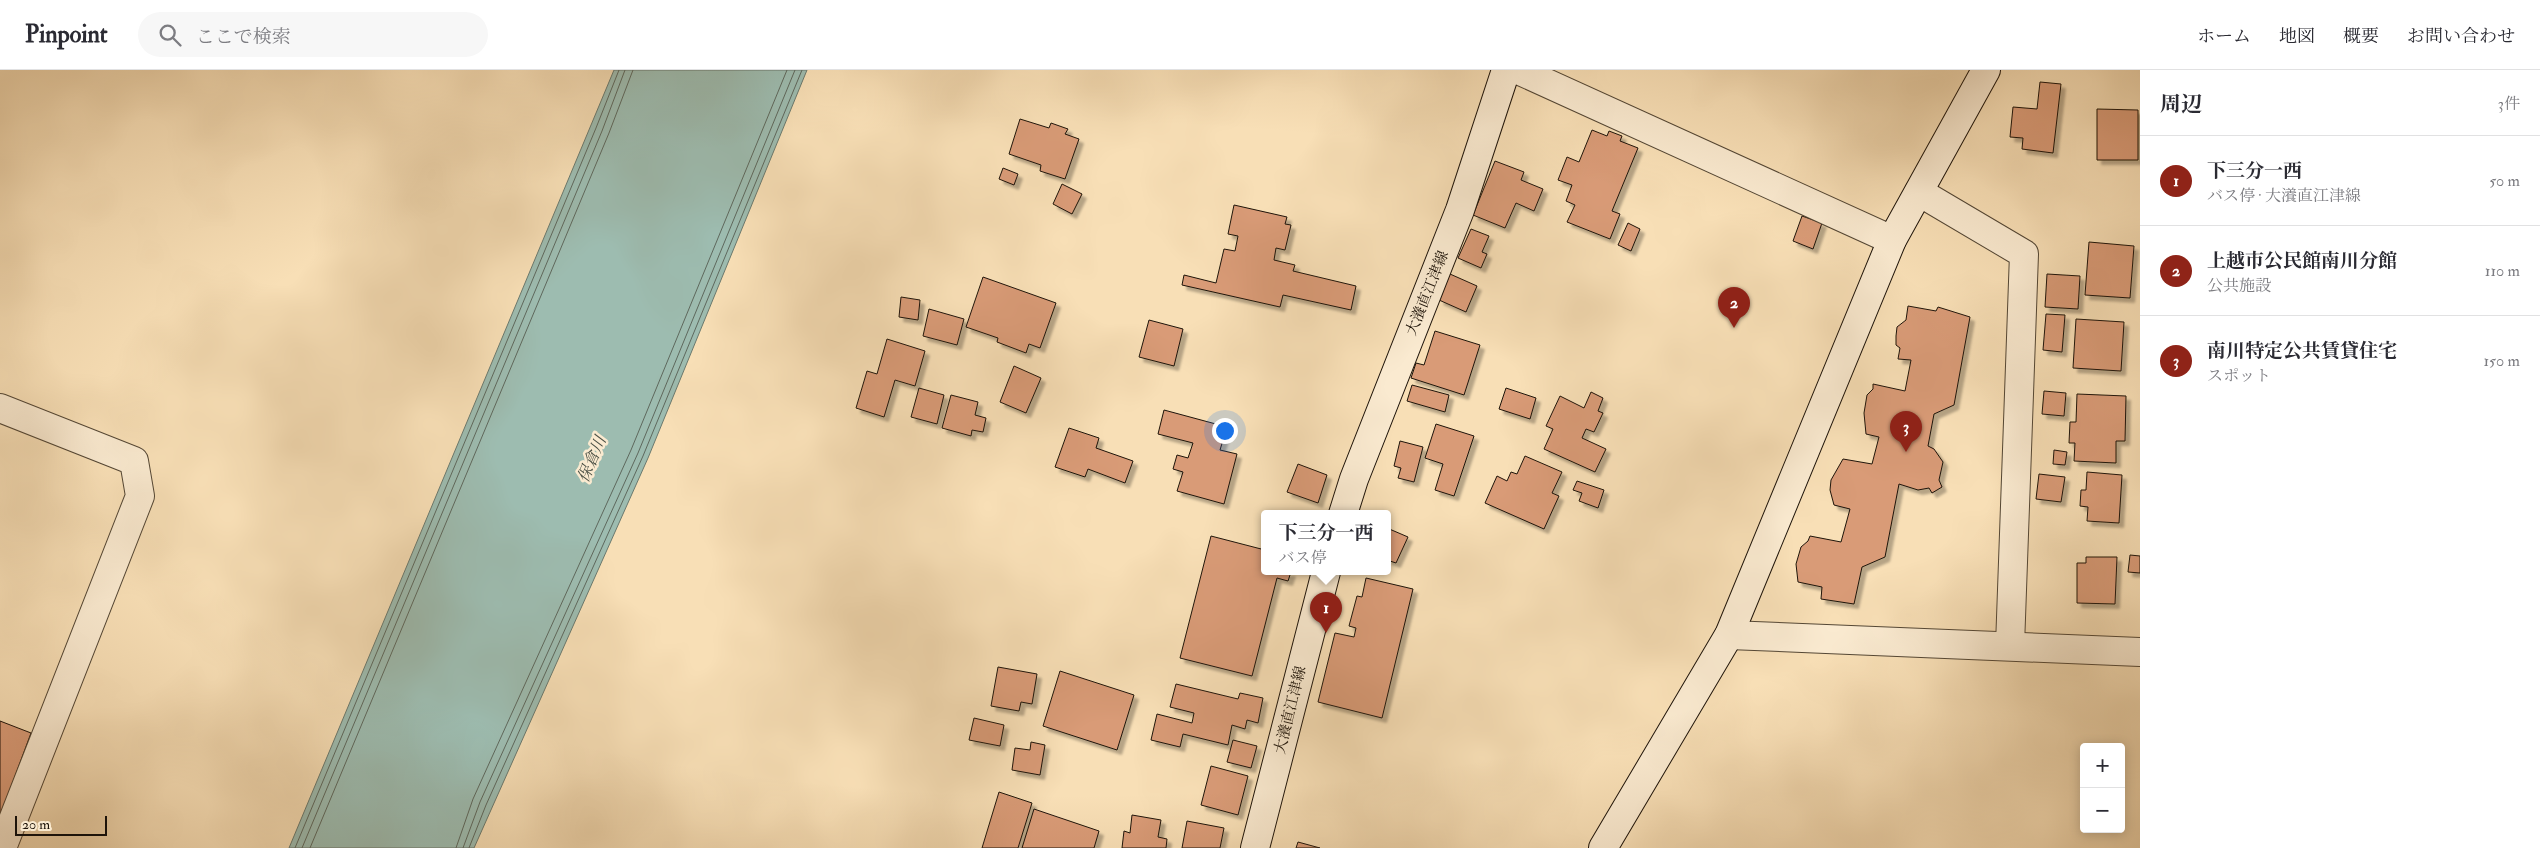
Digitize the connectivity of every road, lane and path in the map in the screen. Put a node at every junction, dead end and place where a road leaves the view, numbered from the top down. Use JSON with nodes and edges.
{"nodes":[{"id":1,"x":1506,"y":70,"type":"edge"},
{"id":2,"x":1518,"y":70,"type":"edge"},
{"id":3,"x":1986,"y":70,"type":"edge"},
{"id":4,"x":1919,"y":192,"type":"junction"},
{"id":5,"x":1892,"y":240,"type":"junction"},
{"id":6,"x":0,"y":408,"type":"edge"},
{"id":7,"x":1344,"y":510,"type":"edge"},
{"id":8,"x":1325,"y":575,"type":"edge"},
{"id":9,"x":1729,"y":635,"type":"junction"},
{"id":10,"x":2010,"y":646,"type":"junction"},
{"id":11,"x":2140,"y":652,"type":"edge"},
{"id":12,"x":2,"y":848,"type":"edge"},
{"id":13,"x":1255,"y":848,"type":"edge"},
{"id":14,"x":1603,"y":848,"type":"edge"}],
"edges":[{"from":1,"to":7,"type":"street","name":"大瀁直江津線"},
{"from":2,"to":5,"type":"street"},
{"from":3,"to":4,"type":"street"},
{"from":4,"to":5,"type":"street"},
{"from":4,"to":10,"type":"street"},
{"from":5,"to":9,"type":"street"},
{"from":6,"to":12,"type":"street"},
{"from":8,"to":13,"type":"street","name":"大瀁直江津線"},
{"from":9,"to":10,"type":"street"},
{"from":9,"to":14,"type":"street"},
{"from":10,"to":11,"type":"street"}]}
